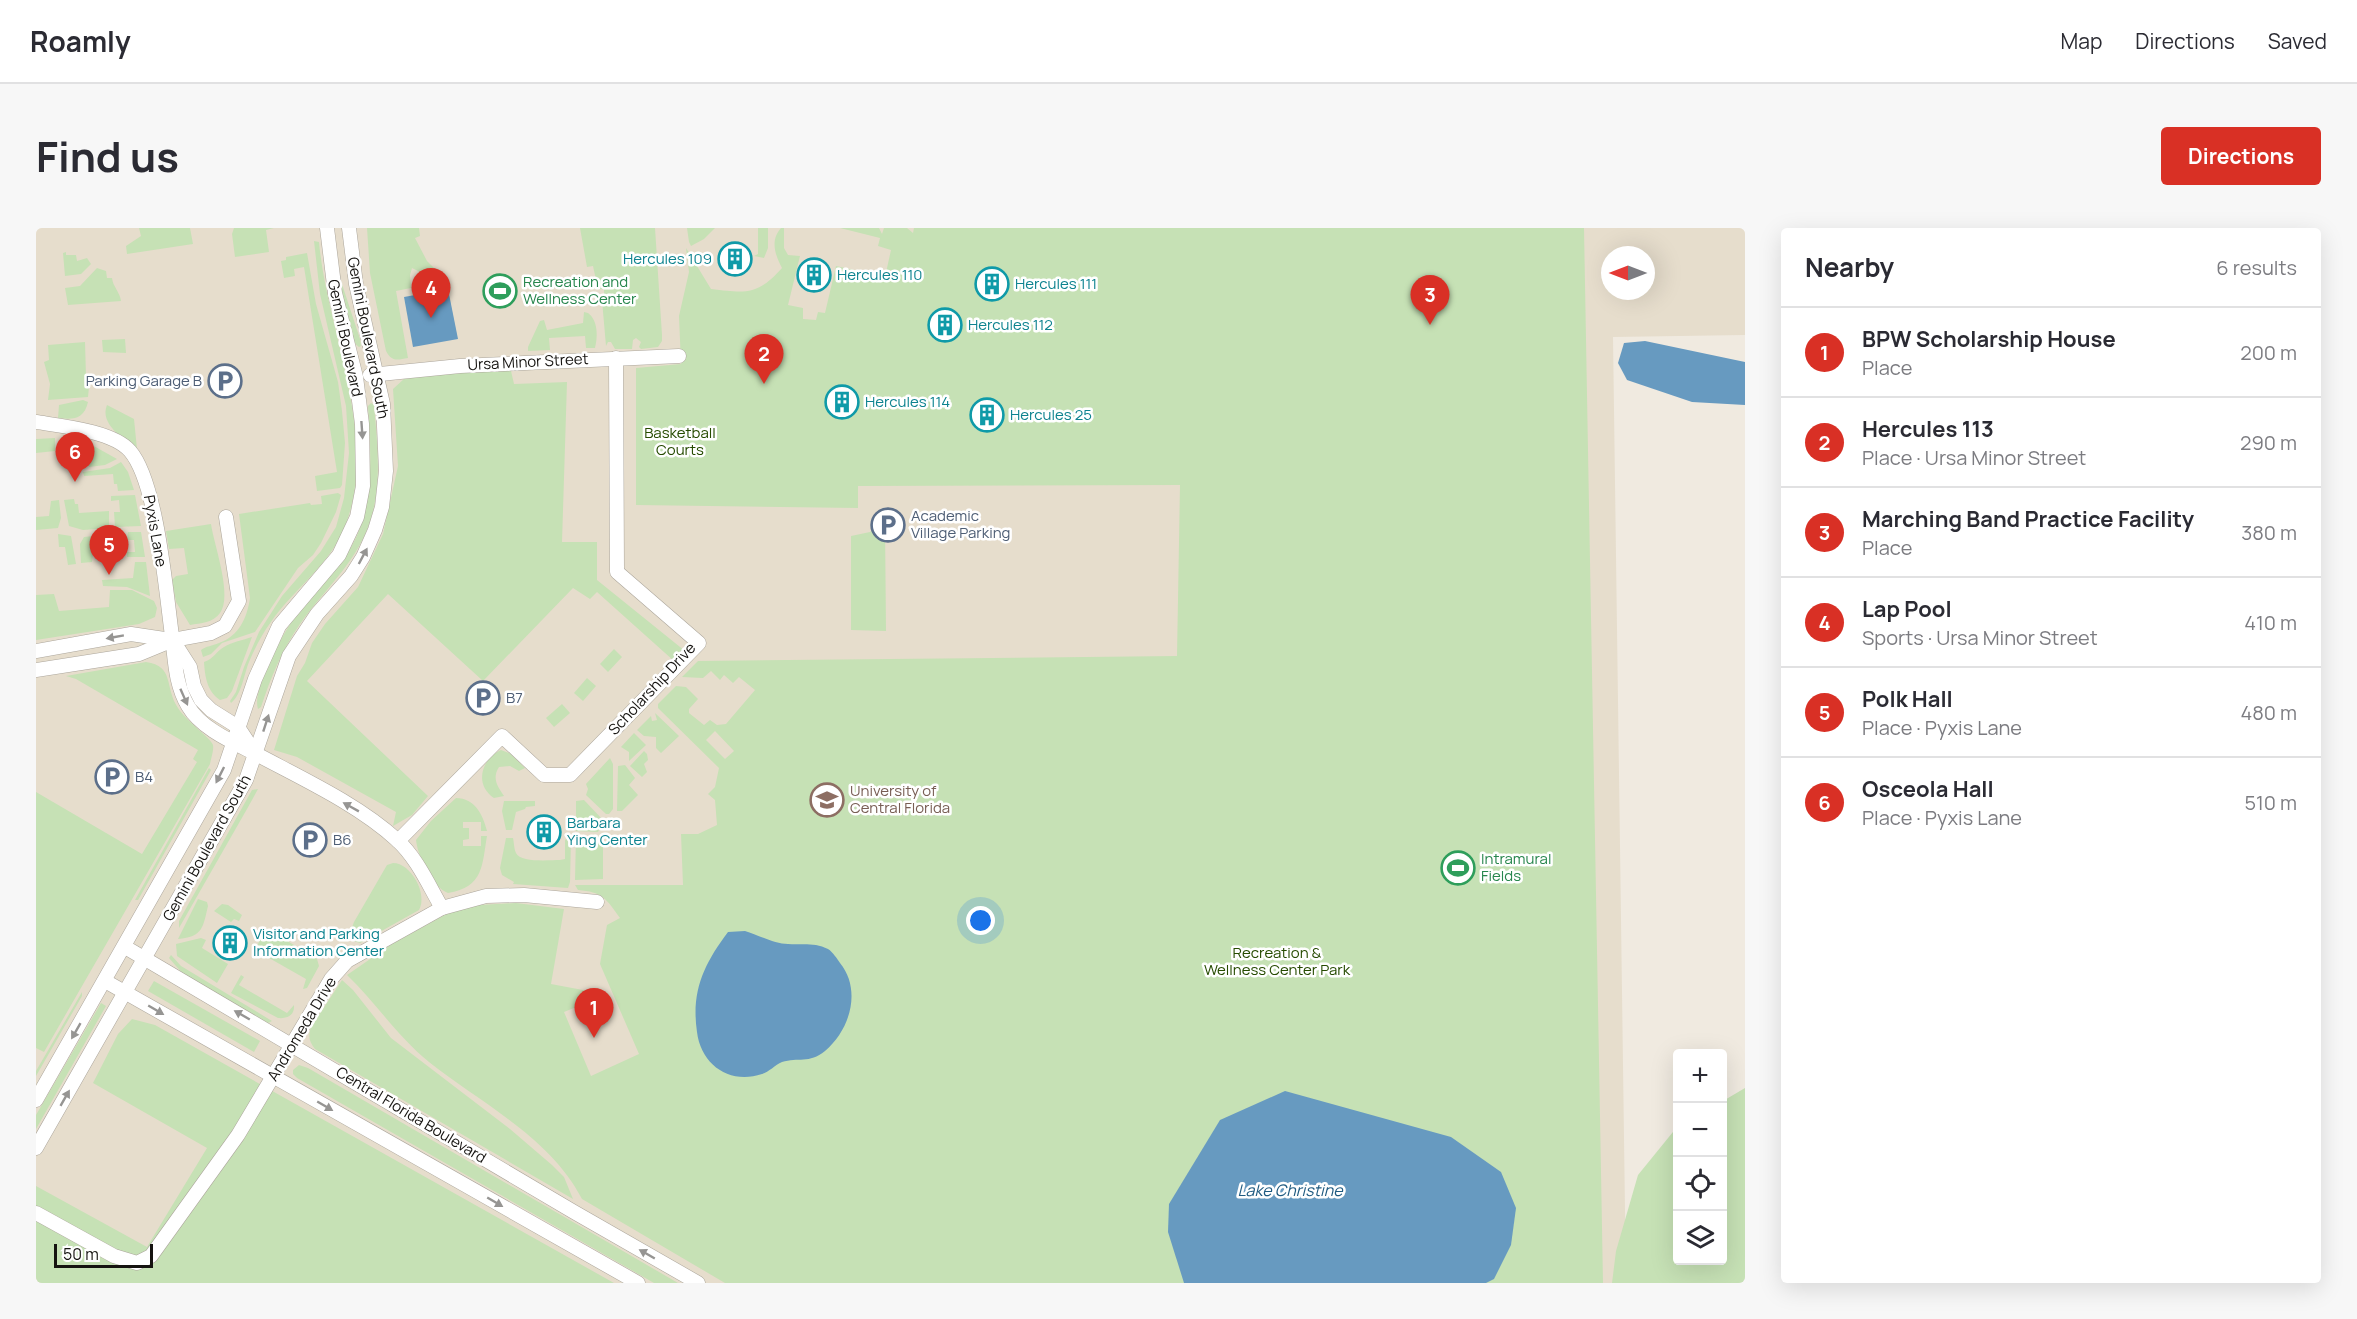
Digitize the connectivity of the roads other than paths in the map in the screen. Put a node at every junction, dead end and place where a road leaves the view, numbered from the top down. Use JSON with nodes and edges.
{"nodes":[{"id":1,"x":327,"y":228,"type":"edge"},
{"id":2,"x":349,"y":228,"type":"edge"},
{"id":3,"x":679,"y":356,"type":"dead end"},
{"id":4,"x":616,"y":358,"type":"junction"},
{"id":5,"x":377,"y":373,"type":"junction"},
{"id":6,"x":356,"y":377,"type":"junction"},
{"id":7,"x":37,"y":422,"type":"edge"},
{"id":8,"x":226,"y":517,"type":"dead end"},
{"id":9,"x":294,"y":607,"type":"joint"},
{"id":10,"x":173,"y":640,"type":"junction"},
{"id":11,"x":36,"y":651,"type":"edge"},
{"id":12,"x":36,"y":670,"type":"edge"},
{"id":13,"x":238,"y":727,"type":"junction"},
{"id":14,"x":233,"y":744,"type":"junction"},
{"id":15,"x":256,"y":754,"type":"junction"},
{"id":16,"x":398,"y":841,"type":"junction"},
{"id":17,"x":597,"y":902,"type":"dead end"},
{"id":18,"x":442,"y":908,"type":"junction"},
{"id":19,"x":125,"y":947,"type":"junction"},
{"id":20,"x":145,"y":958,"type":"junction"},
{"id":21,"x":105,"y":981,"type":"junction"},
{"id":22,"x":125,"y":992,"type":"junction"},
{"id":23,"x":293,"y":1045,"type":"junction"},
{"id":24,"x":273,"y":1076,"type":"junction"},
{"id":25,"x":36,"y":1100,"type":"edge"},
{"id":26,"x":36,"y":1148,"type":"edge"},
{"id":27,"x":36,"y":1213,"type":"edge"},
{"id":28,"x":638,"y":1283,"type":"edge"},
{"id":29,"x":698,"y":1283,"type":"edge"}],
"edges":[{"from":1,"to":6,"type":"street","name":"Gemini Boulevard"},
{"from":2,"to":5,"type":"street","name":"Gemini Boulevard South"},
{"from":3,"to":4,"type":"street","name":"Ursa Minor Street"},
{"from":4,"to":5,"type":"street","name":"Ursa Minor Street"},
{"from":4,"to":16,"type":"street","name":"Scholarship Drive"},
{"from":5,"to":6,"type":"street","name":"Ursa Minor Street"},
{"from":15,"to":5,"type":"street","name":"Gemini Boulevard South","one_way":true},
{"from":6,"to":9,"type":"street","name":"Gemini Boulevard","one_way":true},
{"from":7,"to":10,"type":"street","name":"Pyxis Lane"},
{"from":8,"to":10,"type":"street"},
{"from":9,"to":13,"type":"street","name":"Gemini Boulevard South"},
{"from":10,"to":11,"type":"street","one_way":true},
{"from":10,"to":12,"type":"street"},
{"from":10,"to":13,"type":"street","name":"Pyxis Lane"},
{"from":10,"to":14,"type":"street","name":"Pyxis Lane","one_way":true},
{"from":13,"to":14,"type":"street","name":"Gemini Boulevard South"},
{"from":13,"to":15,"type":"street"},
{"from":14,"to":15,"type":"street","name":"Pyxis Lane"},
{"from":14,"to":19,"type":"street","name":"Gemini Boulevard South","one_way":true},
{"from":16,"to":15,"type":"street","one_way":true},
{"from":15,"to":20,"type":"street","name":"Gemini Boulevard South"},
{"from":16,"to":18,"type":"street"},
{"from":17,"to":18,"type":"street","name":"Andromeda Drive"},
{"from":18,"to":23,"type":"street","name":"Andromeda Drive"},
{"from":19,"to":20,"type":"street","name":"Central Florida Boulevard"},
{"from":19,"to":21,"type":"street","name":"Gemini Boulevard South"},
{"from":20,"to":22,"type":"street","name":"Gemini Boulevard South"},
{"from":23,"to":20,"type":"street","name":"Central Florida Boulevard","one_way":true},
{"from":21,"to":22,"type":"street"},
{"from":21,"to":25,"type":"street","name":"Gemini Boulevard South","one_way":true},
{"from":22,"to":24,"type":"street","one_way":true},
{"from":26,"to":22,"type":"street","name":"Gemini Boulevard South","one_way":true},
{"from":23,"to":24,"type":"street","name":"Andromeda Drive"},
{"from":29,"to":23,"type":"street","name":"Central Florida Boulevard","one_way":true},
{"from":24,"to":27,"type":"street","name":"Andromeda Drive"},
{"from":24,"to":28,"type":"street","one_way":true}]}
